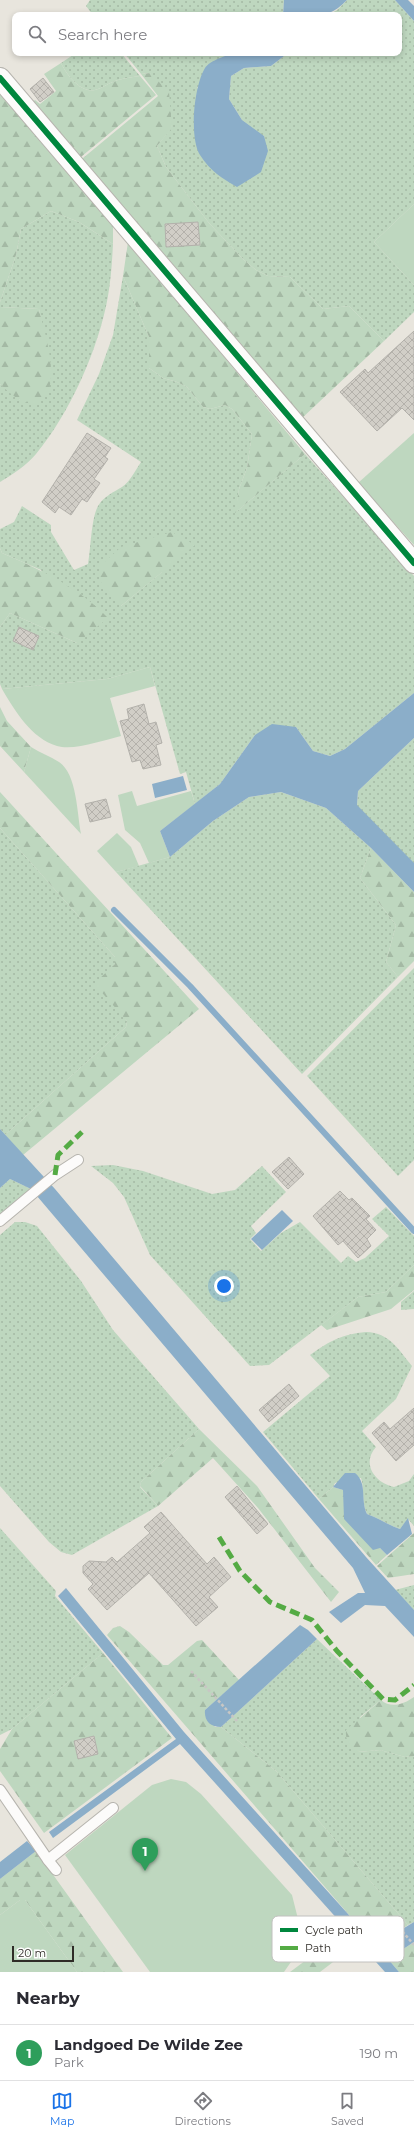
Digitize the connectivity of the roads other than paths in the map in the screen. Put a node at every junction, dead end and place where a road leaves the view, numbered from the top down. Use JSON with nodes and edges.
{"nodes":[{"id":1,"x":0,"y":78,"type":"edge"},
{"id":2,"x":414,"y":563,"type":"edge"},
{"id":3,"x":78,"y":1160,"type":"dead end"},
{"id":4,"x":0,"y":1221,"type":"edge"},
{"id":5,"x":0,"y":1790,"type":"edge"},
{"id":6,"x":113,"y":1808,"type":"dead end"},
{"id":7,"x":48,"y":1860,"type":"junction"},
{"id":8,"x":56,"y":1870,"type":"dead end"}],
"edges":[{"from":1,"to":2,"type":"street"},
{"from":3,"to":4,"type":"lane"},
{"from":5,"to":7,"type":"lane"},
{"from":6,"to":7,"type":"lane"},
{"from":7,"to":8,"type":"lane"}]}
